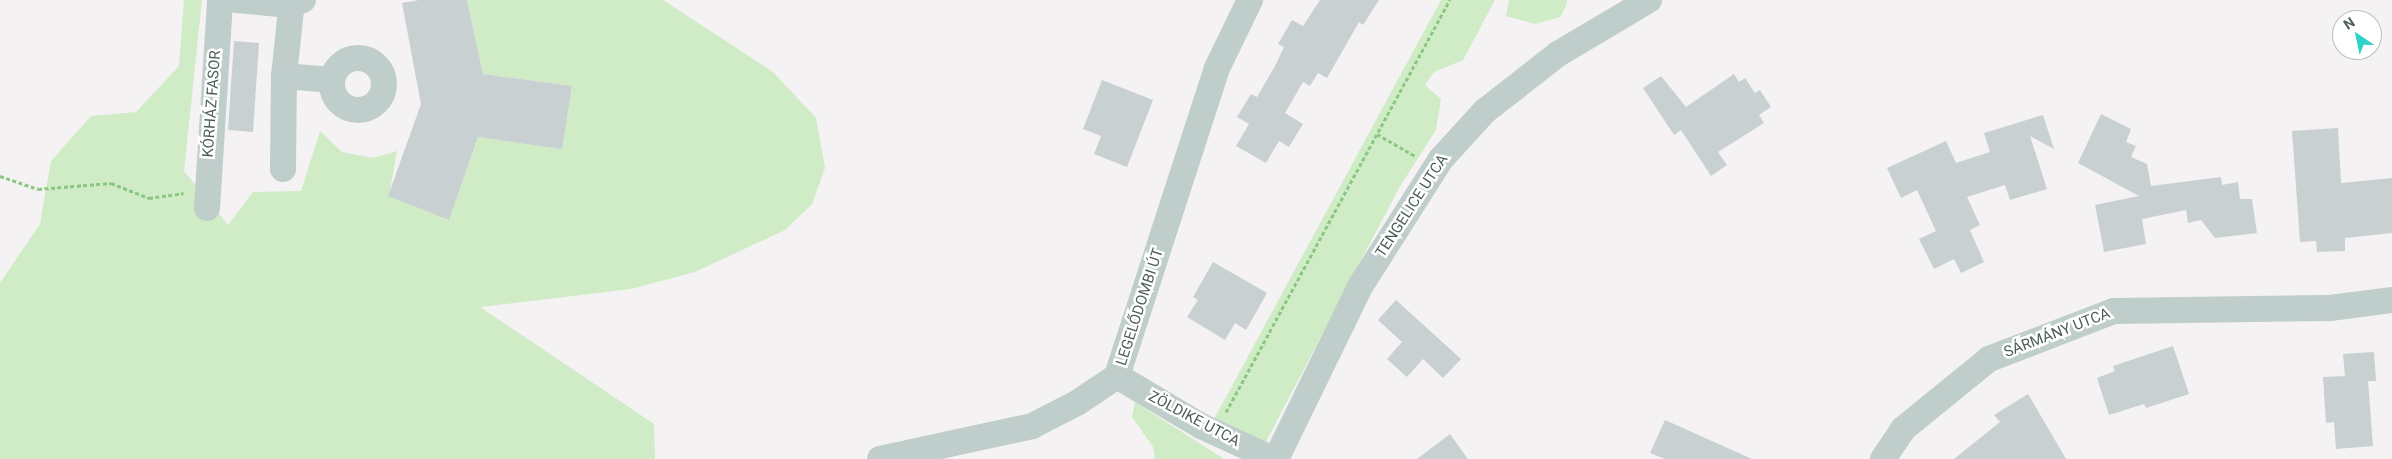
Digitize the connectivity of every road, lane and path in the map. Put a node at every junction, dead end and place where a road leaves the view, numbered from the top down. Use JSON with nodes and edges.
{"nodes":[{"id":1,"x":220,"y":0,"type":"edge"},
{"id":2,"x":237,"y":0,"type":"edge"},
{"id":3,"x":1250,"y":0,"type":"edge"},
{"id":4,"x":1450,"y":0,"type":"edge"},
{"id":5,"x":1649,"y":0,"type":"edge"},
{"id":6,"x":295,"y":2,"type":"edge"},
{"id":7,"x":284,"y":76,"type":"junction"},
{"id":8,"x":332,"y":80,"type":"dead end"},
{"id":9,"x":1377,"y":134,"type":"junction"},
{"id":10,"x":1435,"y":168,"type":"junction"},
{"id":11,"x":283,"y":169,"type":"dead end"},
{"id":12,"x":0,"y":176,"type":"edge"},
{"id":13,"x":207,"y":199,"type":"joint"},
{"id":14,"x":2392,"y":300,"type":"edge"},
{"id":15,"x":1117,"y":376,"type":"junction"},
{"id":16,"x":1215,"y":433,"type":"junction"},
{"id":17,"x":880,"y":459,"type":"edge"},
{"id":18,"x":1275,"y":459,"type":"edge"},
{"id":19,"x":1883,"y":459,"type":"edge"}],
"edges":[{"from":1,"to":13,"type":"street","name":"KÓRHÁZ FASOR"},
{"from":2,"to":6,"type":"street"},
{"from":3,"to":15,"type":"street","name":"LEGELŐDOMBI ÚT"},
{"from":4,"to":9,"type":"path"},
{"from":5,"to":10,"type":"street","name":"TENGELICE UTCA"},
{"from":6,"to":7,"type":"street"},
{"from":7,"to":8,"type":"street"},
{"from":7,"to":11,"type":"street"},
{"from":9,"to":10,"type":"path"},
{"from":9,"to":16,"type":"path"},
{"from":10,"to":18,"type":"street","name":"TENGELICE UTCA"},
{"from":12,"to":13,"type":"path"},
{"from":14,"to":19,"type":"street","name":"SÁRMÁNY UTCA"},
{"from":15,"to":16,"type":"street","name":"ZÖLDIKE UTCA"},
{"from":15,"to":17,"type":"street","name":"LEGELŐDOMBI ÚT"},
{"from":16,"to":18,"type":"street","name":"ZÖLDIKE UTCA"}]}
